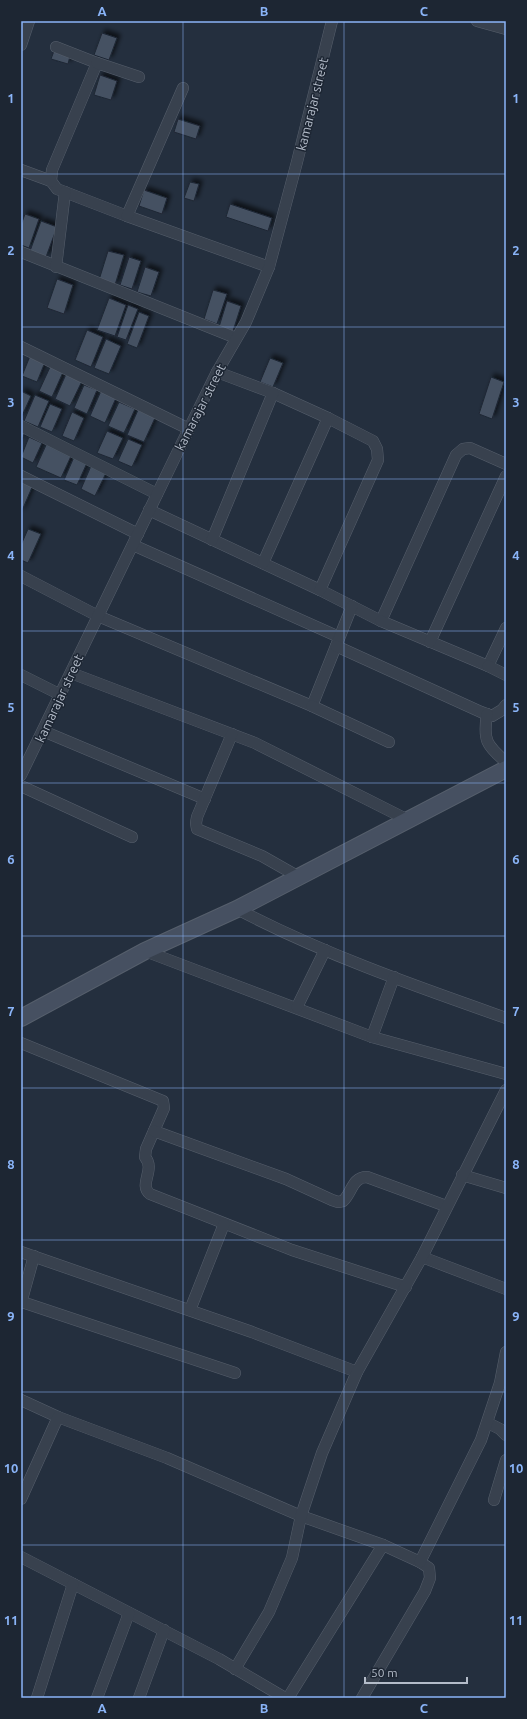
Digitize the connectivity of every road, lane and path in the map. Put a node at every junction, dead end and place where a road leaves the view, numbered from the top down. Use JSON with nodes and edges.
{"nodes":[{"id":1,"x":29,"y":21,"type":"edge"},
{"id":2,"x":332,"y":21,"type":"edge"},
{"id":3,"x":476,"y":21,"type":"edge"},
{"id":4,"x":506,"y":29,"type":"edge"},
{"id":5,"x":21,"y":45,"type":"edge"},
{"id":6,"x":56,"y":47,"type":"dead end"},
{"id":7,"x":97,"y":63,"type":"junction"},
{"id":8,"x":139,"y":77,"type":"dead end"},
{"id":9,"x":183,"y":88,"type":"dead end"},
{"id":10,"x":21,"y":170,"type":"edge"},
{"id":11,"x":51,"y":181,"type":"junction"},
{"id":12,"x":64,"y":192,"type":"junction"},
{"id":13,"x":127,"y":216,"type":"junction"},
{"id":14,"x":21,"y":252,"type":"edge"},
{"id":15,"x":56,"y":267,"type":"junction"},
{"id":16,"x":269,"y":267,"type":"junction"},
{"id":17,"x":236,"y":338,"type":"junction"},
{"id":18,"x":21,"y":347,"type":"edge"},
{"id":19,"x":218,"y":372,"type":"junction"},
{"id":20,"x":273,"y":394,"type":"junction"},
{"id":21,"x":328,"y":418,"type":"junction"},
{"id":22,"x":21,"y":426,"type":"edge"},
{"id":23,"x":189,"y":428,"type":"junction"},
{"id":24,"x":506,"y":464,"type":"edge"},
{"id":25,"x":21,"y":476,"type":"edge"},
{"id":26,"x":506,"y":476,"type":"edge"},
{"id":27,"x":157,"y":494,"type":"junction"},
{"id":28,"x":149,"y":510,"type":"junction"},
{"id":29,"x":138,"y":534,"type":"junction"},
{"id":30,"x":212,"y":540,"type":"junction"},
{"id":31,"x":132,"y":545,"type":"junction"},
{"id":32,"x":263,"y":563,"type":"junction"},
{"id":33,"x":21,"y":576,"type":"edge"},
{"id":34,"x":320,"y":590,"type":"junction"},
{"id":35,"x":352,"y":606,"type":"junction"},
{"id":36,"x":98,"y":616,"type":"junction"},
{"id":37,"x":381,"y":621,"type":"junction"},
{"id":38,"x":506,"y":628,"type":"edge"},
{"id":39,"x":338,"y":642,"type":"junction"},
{"id":40,"x":430,"y":642,"type":"junction"},
{"id":41,"x":488,"y":666,"type":"junction"},
{"id":42,"x":71,"y":673,"type":"junction"},
{"id":43,"x":21,"y":674,"type":"edge"},
{"id":44,"x":506,"y":675,"type":"edge"},
{"id":45,"x":61,"y":695,"type":"junction"},
{"id":46,"x":506,"y":705,"type":"edge"},
{"id":47,"x":312,"y":706,"type":"junction"},
{"id":48,"x":487,"y":714,"type":"junction"},
{"id":49,"x":44,"y":731,"type":"junction"},
{"id":50,"x":232,"y":734,"type":"junction"},
{"id":51,"x":389,"y":742,"type":"dead end"},
{"id":52,"x":506,"y":762,"type":"edge"},
{"id":53,"x":506,"y":769,"type":"edge"},
{"id":54,"x":22,"y":770,"type":"edge"},
{"id":55,"x":21,"y":786,"type":"edge"},
{"id":56,"x":205,"y":799,"type":"junction"},
{"id":57,"x":408,"y":820,"type":"junction"},
{"id":58,"x":132,"y":837,"type":"dead end"},
{"id":59,"x":299,"y":877,"type":"junction"},
{"id":60,"x":237,"y":909,"type":"junction"},
{"id":61,"x":325,"y":950,"type":"junction"},
{"id":62,"x":145,"y":951,"type":"junction"},
{"id":63,"x":394,"y":977,"type":"junction"},
{"id":64,"x":297,"y":1007,"type":"junction"},
{"id":65,"x":21,"y":1018,"type":"edge"},
{"id":66,"x":506,"y":1018,"type":"edge"},
{"id":67,"x":372,"y":1036,"type":"junction"},
{"id":68,"x":21,"y":1043,"type":"edge"},
{"id":69,"x":506,"y":1074,"type":"edge"},
{"id":70,"x":506,"y":1090,"type":"edge"},
{"id":71,"x":154,"y":1131,"type":"junction"},
{"id":72,"x":462,"y":1175,"type":"junction"},
{"id":73,"x":506,"y":1188,"type":"edge"},
{"id":74,"x":446,"y":1206,"type":"junction"},
{"id":75,"x":224,"y":1224,"type":"junction"},
{"id":76,"x":21,"y":1252,"type":"edge"},
{"id":77,"x":34,"y":1256,"type":"junction"},
{"id":78,"x":422,"y":1257,"type":"junction"},
{"id":79,"x":406,"y":1287,"type":"junction"},
{"id":80,"x":506,"y":1289,"type":"edge"},
{"id":81,"x":21,"y":1303,"type":"edge"},
{"id":82,"x":190,"y":1310,"type":"junction"},
{"id":83,"x":506,"y":1352,"type":"edge"},
{"id":84,"x":357,"y":1372,"type":"junction"},
{"id":85,"x":235,"y":1373,"type":"dead end"},
{"id":86,"x":21,"y":1400,"type":"edge"},
{"id":87,"x":58,"y":1417,"type":"junction"},
{"id":88,"x":488,"y":1423,"type":"junction"},
{"id":89,"x":506,"y":1435,"type":"edge"},
{"id":90,"x":506,"y":1460,"type":"edge"},
{"id":91,"x":21,"y":1499,"type":"edge"},
{"id":92,"x":494,"y":1500,"type":"dead end"},
{"id":93,"x":301,"y":1516,"type":"junction"},
{"id":94,"x":383,"y":1545,"type":"junction"},
{"id":95,"x":21,"y":1557,"type":"edge"},
{"id":96,"x":420,"y":1562,"type":"junction"},
{"id":97,"x":73,"y":1584,"type":"junction"},
{"id":98,"x":129,"y":1612,"type":"junction"},
{"id":99,"x":164,"y":1630,"type":"junction"},
{"id":100,"x":235,"y":1669,"type":"junction"},
{"id":101,"x":37,"y":1698,"type":"edge"},
{"id":102,"x":97,"y":1698,"type":"edge"},
{"id":103,"x":139,"y":1698,"type":"edge"},
{"id":104,"x":284,"y":1698,"type":"edge"},
{"id":105,"x":288,"y":1698,"type":"edge"},
{"id":106,"x":362,"y":1698,"type":"edge"}],
"edges":[{"from":1,"to":5,"type":"street"},
{"from":2,"to":16,"type":"street","name":"kamarajar street"},
{"from":3,"to":4,"type":"street"},
{"from":6,"to":7,"type":"street"},
{"from":7,"to":8,"type":"street"},
{"from":7,"to":11,"type":"street"},
{"from":9,"to":13,"type":"street"},
{"from":10,"to":11,"type":"street"},
{"from":11,"to":12,"type":"street"},
{"from":12,"to":13,"type":"street"},
{"from":12,"to":15,"type":"street"},
{"from":13,"to":16,"type":"street"},
{"from":14,"to":15,"type":"street"},
{"from":15,"to":17,"type":"street"},
{"from":16,"to":17,"type":"street","name":"kamarajar street"},
{"from":17,"to":19,"type":"street","name":"kamarajar street"},
{"from":18,"to":23,"type":"street"},
{"from":19,"to":20,"type":"street"},
{"from":19,"to":23,"type":"street","name":"kamarajar street"},
{"from":20,"to":21,"type":"street"},
{"from":20,"to":30,"type":"street"},
{"from":21,"to":32,"type":"street"},
{"from":21,"to":34,"type":"street"},
{"from":22,"to":27,"type":"street"},
{"from":23,"to":27,"type":"street","name":"kamarajar street"},
{"from":24,"to":37,"type":"street"},
{"from":25,"to":29,"type":"street"},
{"from":26,"to":40,"type":"street"},
{"from":27,"to":28,"type":"street","name":"kamarajar street"},
{"from":28,"to":29,"type":"street","name":"kamarajar street"},
{"from":28,"to":30,"type":"street"},
{"from":29,"to":31,"type":"street","name":"kamarajar street"},
{"from":30,"to":32,"type":"street"},
{"from":31,"to":36,"type":"street","name":"kamarajar street"},
{"from":31,"to":39,"type":"street"},
{"from":32,"to":34,"type":"street"},
{"from":33,"to":36,"type":"street"},
{"from":34,"to":35,"type":"street"},
{"from":35,"to":37,"type":"street"},
{"from":35,"to":39,"type":"street"},
{"from":36,"to":42,"type":"street","name":"kamarajar street"},
{"from":36,"to":47,"type":"street"},
{"from":37,"to":40,"type":"street"},
{"from":38,"to":41,"type":"street"},
{"from":39,"to":47,"type":"street"},
{"from":39,"to":48,"type":"street"},
{"from":40,"to":41,"type":"street"},
{"from":41,"to":44,"type":"street"},
{"from":42,"to":45,"type":"street","name":"kamarajar street"},
{"from":42,"to":50,"type":"street"},
{"from":43,"to":45,"type":"street"},
{"from":45,"to":49,"type":"street","name":"kamarajar street"},
{"from":46,"to":48,"type":"street"},
{"from":47,"to":51,"type":"street"},
{"from":48,"to":52,"type":"street"},
{"from":49,"to":54,"type":"street","name":"kamarajar street"},
{"from":49,"to":56,"type":"street"},
{"from":50,"to":56,"type":"street"},
{"from":50,"to":57,"type":"street"},
{"from":53,"to":57,"type":"main road"},
{"from":55,"to":58,"type":"street"},
{"from":56,"to":59,"type":"street"},
{"from":57,"to":59,"type":"main road"},
{"from":59,"to":60,"type":"main road"},
{"from":60,"to":61,"type":"street"},
{"from":60,"to":62,"type":"main road"},
{"from":61,"to":63,"type":"street"},
{"from":61,"to":64,"type":"street"},
{"from":62,"to":64,"type":"street"},
{"from":62,"to":65,"type":"main road"},
{"from":63,"to":66,"type":"street"},
{"from":63,"to":67,"type":"street"},
{"from":64,"to":67,"type":"street"},
{"from":67,"to":69,"type":"street"},
{"from":68,"to":71,"type":"street"},
{"from":70,"to":72,"type":"street"},
{"from":71,"to":74,"type":"street"},
{"from":71,"to":75,"type":"street"},
{"from":72,"to":73,"type":"street"},
{"from":72,"to":74,"type":"street"},
{"from":74,"to":78,"type":"street"},
{"from":75,"to":79,"type":"street"},
{"from":75,"to":82,"type":"street"},
{"from":76,"to":77,"type":"street"},
{"from":77,"to":81,"type":"street"},
{"from":77,"to":82,"type":"street"},
{"from":78,"to":79,"type":"street"},
{"from":78,"to":80,"type":"street"},
{"from":79,"to":84,"type":"street"},
{"from":81,"to":85,"type":"street"},
{"from":82,"to":84,"type":"street"},
{"from":83,"to":88,"type":"street"},
{"from":84,"to":93,"type":"street"},
{"from":86,"to":87,"type":"street"},
{"from":87,"to":91,"type":"street"},
{"from":87,"to":93,"type":"street"},
{"from":88,"to":89,"type":"street"},
{"from":88,"to":96,"type":"street"},
{"from":90,"to":92,"type":"street"},
{"from":93,"to":94,"type":"street"},
{"from":93,"to":100,"type":"street"},
{"from":94,"to":96,"type":"street"},
{"from":94,"to":105,"type":"street"},
{"from":95,"to":97,"type":"street"},
{"from":96,"to":106,"type":"street"},
{"from":97,"to":98,"type":"street"},
{"from":97,"to":101,"type":"street"},
{"from":98,"to":99,"type":"street"},
{"from":98,"to":102,"type":"street"},
{"from":99,"to":100,"type":"street"},
{"from":99,"to":103,"type":"street"},
{"from":100,"to":104,"type":"street"}]}
